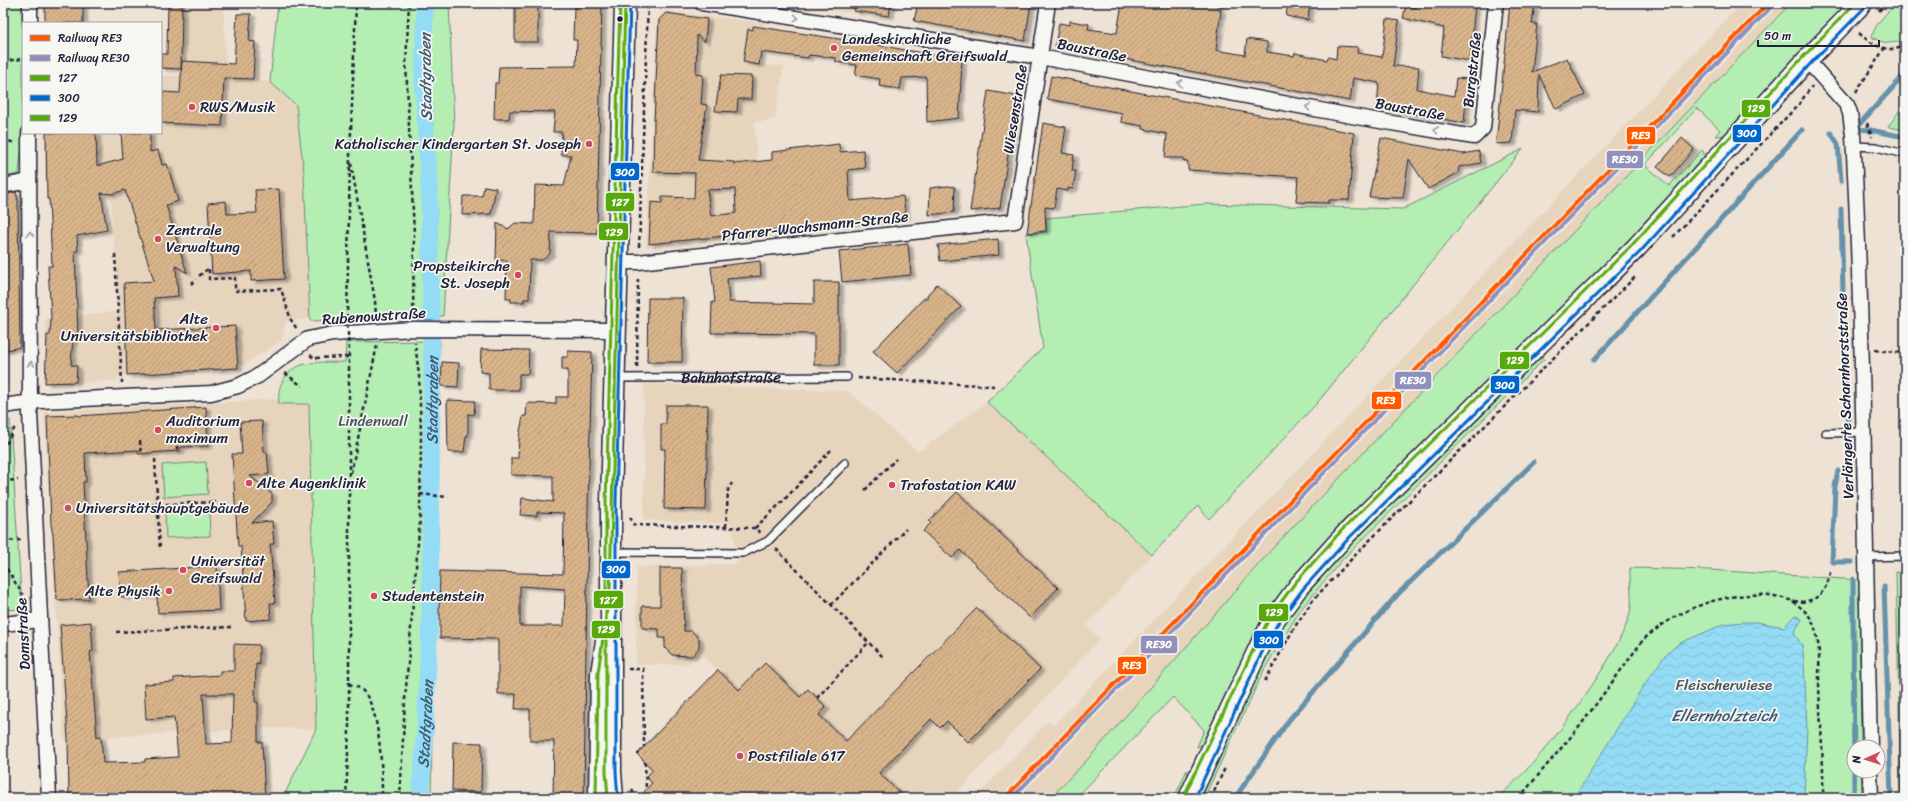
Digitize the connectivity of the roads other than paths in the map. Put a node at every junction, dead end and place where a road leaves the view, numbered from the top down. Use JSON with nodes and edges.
{"nodes":[{"id":1,"x":30,"y":3,"type":"edge"},
{"id":2,"x":625,"y":3,"type":"edge"},
{"id":3,"x":702,"y":3,"type":"edge"},
{"id":4,"x":1048,"y":3,"type":"edge"},
{"id":5,"x":1496,"y":3,"type":"edge"},
{"id":6,"x":1862,"y":3,"type":"edge"},
{"id":7,"x":30,"y":22,"type":"edge"},
{"id":8,"x":1040,"y":57,"type":"junction"},
{"id":9,"x":1814,"y":68,"type":"junction"},
{"id":10,"x":30,"y":134,"type":"edge"},
{"id":11,"x":1474,"y":137,"type":"joint"},
{"id":12,"x":1854,"y":146,"type":"junction"},
{"id":13,"x":1905,"y":154,"type":"edge"},
{"id":14,"x":29,"y":181,"type":"junction"},
{"id":15,"x":3,"y":186,"type":"edge"},
{"id":16,"x":1015,"y":220,"type":"joint"},
{"id":17,"x":618,"y":262,"type":"junction"},
{"id":18,"x":616,"y":330,"type":"junction"},
{"id":19,"x":847,"y":377,"type":"road end"},
{"id":20,"x":615,"y":378,"type":"junction"},
{"id":21,"x":30,"y":403,"type":"junction"},
{"id":22,"x":3,"y":406,"type":"edge"},
{"id":23,"x":1865,"y":432,"type":"junction"},
{"id":24,"x":1826,"y":433,"type":"dead end"},
{"id":25,"x":845,"y":464,"type":"dead end"},
{"id":26,"x":610,"y":552,"type":"junction"},
{"id":27,"x":1905,"y":556,"type":"edge"},
{"id":28,"x":1865,"y":557,"type":"junction"},
{"id":29,"x":610,"y":596,"type":"junction"},
{"id":30,"x":40,"y":620,"type":"junction"},
{"id":31,"x":3,"y":624,"type":"edge"},
{"id":32,"x":1870,"y":739,"type":"edge"},
{"id":33,"x":1870,"y":779,"type":"edge"},
{"id":34,"x":49,"y":796,"type":"edge"},
{"id":35,"x":596,"y":798,"type":"edge"},
{"id":36,"x":613,"y":798,"type":"edge"},
{"id":37,"x":1189,"y":798,"type":"edge"},
{"id":38,"x":1871,"y":798,"type":"edge"}],
"edges":[{"from":1,"to":7,"type":"street"},
{"from":2,"to":17,"type":"main road"},
{"from":3,"to":8,"type":"street","name":"Baustraße","one_way":true},
{"from":4,"to":8,"type":"street","name":"Wiesenstraße"},
{"from":5,"to":11,"type":"street","name":"Burgstraße"},
{"from":6,"to":9,"type":"main road"},
{"from":11,"to":8,"type":"street","name":"Baustraße","one_way":true},
{"from":8,"to":16,"type":"street","name":"Wiesenstraße"},
{"from":9,"to":12,"type":"street","name":"Verlängerte Scharnhorststraße"},
{"from":9,"to":37,"type":"main road"},
{"from":10,"to":14,"type":"street","name":"Domstraße"},
{"from":12,"to":13,"type":"lane"},
{"from":12,"to":23,"type":"street","name":"Verlängerte Scharnhorststraße"},
{"from":14,"to":15,"type":"street"},
{"from":21,"to":14,"type":"street","name":"Domstraße","one_way":true},
{"from":16,"to":17,"type":"street","name":"Pfarrer-Wachsmann-Straße"},
{"from":17,"to":18,"type":"main road"},
{"from":18,"to":20,"type":"main road"},
{"from":18,"to":21,"type":"street","name":"Rubenowstraße"},
{"from":19,"to":20,"type":"lane","name":"Bahnhofstraße"},
{"from":20,"to":26,"type":"main road"},
{"from":21,"to":22,"type":"street","name":"Rubenowstraße"},
{"from":21,"to":30,"type":"street","name":"Domstraße"},
{"from":23,"to":24,"type":"lane"},
{"from":23,"to":28,"type":"street","name":"Verlängerte Scharnhorststraße"},
{"from":25,"to":26,"type":"lane"},
{"from":26,"to":29,"type":"main road"},
{"from":27,"to":28,"type":"lane"},
{"from":28,"to":32,"type":"street","name":"Verlängerte Scharnhorststraße"},
{"from":29,"to":35,"type":"street"},
{"from":29,"to":36,"type":"main road"},
{"from":30,"to":31,"type":"street"},
{"from":30,"to":34,"type":"street","name":"Domstraße"},
{"from":33,"to":38,"type":"street"}]}
